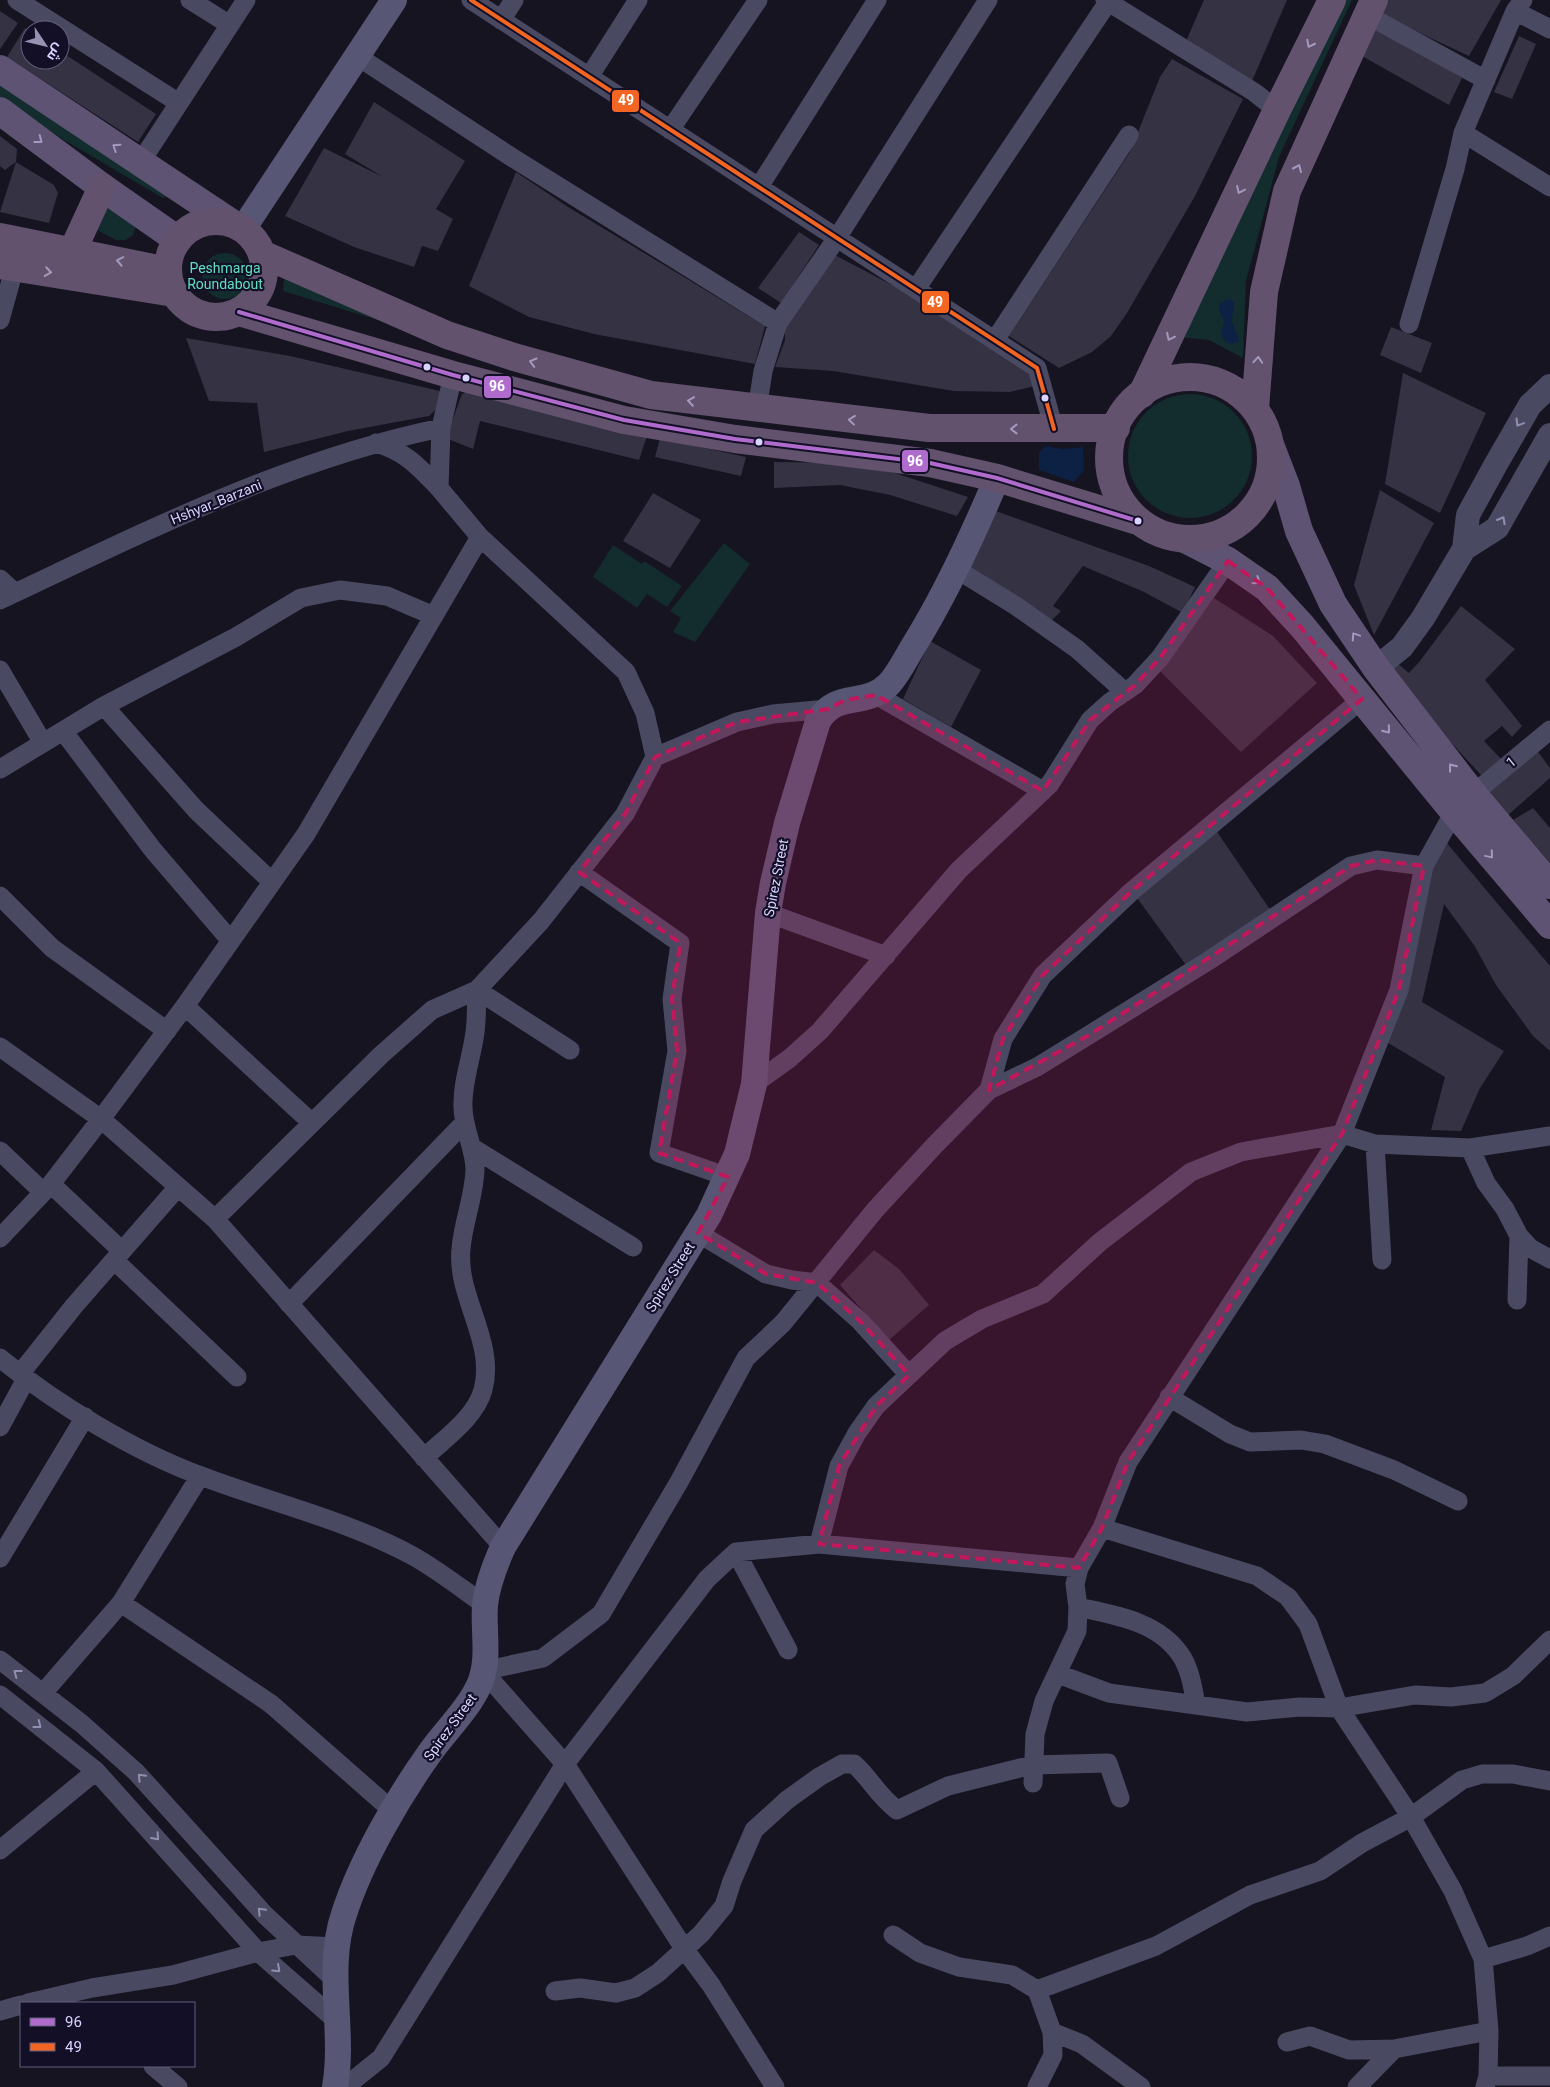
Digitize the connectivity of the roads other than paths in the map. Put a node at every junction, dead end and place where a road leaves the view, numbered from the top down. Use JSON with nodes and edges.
{"nodes":[{"id":1,"x":17,"y":0,"type":"edge"},
{"id":2,"x":190,"y":0,"type":"edge"},
{"id":3,"x":246,"y":0,"type":"edge"},
{"id":4,"x":394,"y":0,"type":"edge"},
{"id":5,"x":471,"y":0,"type":"edge"},
{"id":6,"x":514,"y":0,"type":"edge"},
{"id":7,"x":638,"y":0,"type":"edge"},
{"id":8,"x":758,"y":0,"type":"edge"},
{"id":9,"x":877,"y":0,"type":"edge"},
{"id":10,"x":988,"y":0,"type":"edge"},
{"id":11,"x":1332,"y":0,"type":"edge"},
{"id":12,"x":1106,"y":1,"type":"edge"},
{"id":13,"x":1519,"y":5,"type":"edge"},
{"id":14,"x":1370,"y":7,"type":"edge"},
{"id":15,"x":501,"y":20,"type":"junction"},
{"id":16,"x":230,"y":24,"type":"junction"},
{"id":17,"x":1550,"y":29,"type":"edge"},
{"id":18,"x":357,"y":56,"type":"junction"},
{"id":19,"x":0,"y":69,"type":"edge"},
{"id":20,"x":588,"y":77,"type":"junction"},
{"id":21,"x":1486,"y":80,"type":"junction"},
{"id":22,"x":179,"y":104,"type":"junction"},
{"id":23,"x":1277,"y":110,"type":"junction"},
{"id":24,"x":0,"y":111,"type":"edge"},
{"id":25,"x":670,"y":130,"type":"junction"},
{"id":26,"x":1465,"y":134,"type":"junction"},
{"id":27,"x":1129,"y":135,"type":"dead end"},
{"id":28,"x":140,"y":162,"type":"junction"},
{"id":29,"x":759,"y":187,"type":"junction"},
{"id":30,"x":1550,"y":187,"type":"edge"},
{"id":31,"x":102,"y":188,"type":"junction"},
{"id":32,"x":188,"y":195,"type":"junction"},
{"id":33,"x":236,"y":226,"type":"junction"},
{"id":34,"x":171,"y":236,"type":"junction"},
{"id":35,"x":0,"y":237,"type":"edge"},
{"id":36,"x":837,"y":238,"type":"junction"},
{"id":37,"x":72,"y":252,"type":"junction"},
{"id":38,"x":262,"y":254,"type":"junction"},
{"id":39,"x":7,"y":266,"type":"edge"},
{"id":40,"x":171,"y":282,"type":"junction"},
{"id":41,"x":916,"y":290,"type":"junction"},
{"id":42,"x":240,"y":312,"type":"junction"},
{"id":43,"x":0,"y":320,"type":"edge"},
{"id":44,"x":778,"y":323,"type":"junction"},
{"id":45,"x":1409,"y":324,"type":"dead end"},
{"id":46,"x":995,"y":340,"type":"junction"},
{"id":47,"x":453,"y":375,"type":"junction"},
{"id":48,"x":1550,"y":386,"type":"edge"},
{"id":49,"x":1142,"y":394,"type":"junction"},
{"id":50,"x":1255,"y":409,"type":"junction"},
{"id":51,"x":757,"y":410,"type":"junction"},
{"id":52,"x":441,"y":428,"type":"junction"},
{"id":53,"x":1116,"y":428,"type":"junction"},
{"id":54,"x":1054,"y":429,"type":"junction"},
{"id":55,"x":1550,"y":435,"type":"edge"},
{"id":56,"x":376,"y":443,"type":"junction"},
{"id":57,"x":1271,"y":447,"type":"junction"},
{"id":58,"x":997,"y":478,"type":"junction"},
{"id":59,"x":439,"y":488,"type":"junction"},
{"id":60,"x":1138,"y":520,"type":"junction"},
{"id":61,"x":480,"y":537,"type":"junction"},
{"id":62,"x":1185,"y":539,"type":"junction"},
{"id":63,"x":1464,"y":549,"type":"junction"},
{"id":64,"x":1228,"y":561,"type":"junction"},
{"id":65,"x":956,"y":569,"type":"junction"},
{"id":66,"x":0,"y":579,"type":"edge"},
{"id":67,"x":8,"y":596,"type":"edge"},
{"id":68,"x":434,"y":616,"type":"junction"},
{"id":69,"x":1376,"y":668,"type":"junction"},
{"id":70,"x":0,"y":670,"type":"edge"},
{"id":71,"x":1125,"y":692,"type":"junction"},
{"id":72,"x":876,"y":695,"type":"junction"},
{"id":73,"x":1362,"y":699,"type":"junction"},
{"id":74,"x":104,"y":706,"type":"junction"},
{"id":75,"x":828,"y":709,"type":"junction"},
{"id":76,"x":1550,"y":730,"type":"edge"},
{"id":77,"x":63,"y":731,"type":"junction"},
{"id":78,"x":43,"y":743,"type":"junction"},
{"id":79,"x":655,"y":757,"type":"junction"},
{"id":80,"x":0,"y":769,"type":"edge"},
{"id":81,"x":1043,"y":790,"type":"junction"},
{"id":82,"x":1463,"y":803,"type":"junction"},
{"id":83,"x":1424,"y":866,"type":"junction"},
{"id":84,"x":579,"y":872,"type":"junction"},
{"id":85,"x":272,"y":882,"type":"junction"},
{"id":86,"x":1550,"y":885,"type":"edge"},
{"id":87,"x":0,"y":896,"type":"edge"},
{"id":88,"x":768,"y":913,"type":"junction"},
{"id":89,"x":1550,"y":925,"type":"edge"},
{"id":90,"x":231,"y":941,"type":"junction"},
{"id":91,"x":886,"y":956,"type":"junction"},
{"id":92,"x":477,"y":990,"type":"junction"},
{"id":93,"x":185,"y":1006,"type":"junction"},
{"id":94,"x":167,"y":1031,"type":"junction"},
{"id":95,"x":0,"y":1047,"type":"edge"},
{"id":96,"x":570,"y":1050,"type":"dead end"},
{"id":97,"x":754,"y":1084,"type":"junction"},
{"id":98,"x":989,"y":1090,"type":"junction"},
{"id":99,"x":101,"y":1120,"type":"junction"},
{"id":100,"x":312,"y":1123,"type":"junction"},
{"id":101,"x":464,"y":1123,"type":"junction"},
{"id":102,"x":1342,"y":1134,"type":"junction"},
{"id":103,"x":1550,"y":1136,"type":"edge"},
{"id":104,"x":1375,"y":1144,"type":"junction"},
{"id":105,"x":473,"y":1148,"type":"junction"},
{"id":106,"x":1470,"y":1148,"type":"junction"},
{"id":107,"x":0,"y":1151,"type":"edge"},
{"id":108,"x":728,"y":1177,"type":"junction"},
{"id":109,"x":178,"y":1187,"type":"junction"},
{"id":110,"x":47,"y":1188,"type":"junction"},
{"id":111,"x":214,"y":1219,"type":"junction"},
{"id":112,"x":698,"y":1233,"type":"junction"},
{"id":113,"x":1519,"y":1236,"type":"junction"},
{"id":114,"x":0,"y":1238,"type":"edge"},
{"id":115,"x":633,"y":1247,"type":"dead end"},
{"id":116,"x":118,"y":1255,"type":"junction"},
{"id":117,"x":1550,"y":1258,"type":"edge"},
{"id":118,"x":1382,"y":1260,"type":"dead end"},
{"id":119,"x":817,"y":1283,"type":"junction"},
{"id":120,"x":1517,"y":1300,"type":"dead end"},
{"id":121,"x":289,"y":1304,"type":"junction"},
{"id":122,"x":0,"y":1358,"type":"edge"},
{"id":123,"x":909,"y":1374,"type":"junction"},
{"id":124,"x":23,"y":1377,"type":"junction"},
{"id":125,"x":238,"y":1377,"type":"dead end"},
{"id":126,"x":1169,"y":1397,"type":"junction"},
{"id":127,"x":85,"y":1417,"type":"junction"},
{"id":128,"x":0,"y":1427,"type":"edge"},
{"id":129,"x":424,"y":1458,"type":"junction"},
{"id":130,"x":200,"y":1476,"type":"junction"},
{"id":131,"x":1458,"y":1501,"type":"dead end"},
{"id":132,"x":1102,"y":1528,"type":"junction"},
{"id":133,"x":819,"y":1544,"type":"junction"},
{"id":134,"x":503,"y":1547,"type":"junction"},
{"id":135,"x":736,"y":1552,"type":"junction"},
{"id":136,"x":0,"y":1558,"type":"edge"},
{"id":137,"x":1079,"y":1568,"type":"junction"},
{"id":138,"x":121,"y":1603,"type":"junction"},
{"id":139,"x":485,"y":1605,"type":"junction"},
{"id":140,"x":1078,"y":1606,"type":"junction"},
{"id":141,"x":1550,"y":1640,"type":"edge"},
{"id":142,"x":788,"y":1650,"type":"dead end"},
{"id":143,"x":0,"y":1660,"type":"edge"},
{"id":144,"x":483,"y":1671,"type":"junction"},
{"id":145,"x":1058,"y":1674,"type":"junction"},
{"id":146,"x":43,"y":1693,"type":"junction"},
{"id":147,"x":0,"y":1695,"type":"edge"},
{"id":148,"x":1196,"y":1705,"type":"junction"},
{"id":149,"x":1339,"y":1708,"type":"junction"},
{"id":150,"x":565,"y":1764,"type":"junction"},
{"id":151,"x":96,"y":1772,"type":"junction"},
{"id":152,"x":1032,"y":1774,"type":"junction"},
{"id":153,"x":1550,"y":1781,"type":"edge"},
{"id":154,"x":1120,"y":1798,"type":"dead end"},
{"id":155,"x":394,"y":1812,"type":"junction"},
{"id":156,"x":1411,"y":1817,"type":"junction"},
{"id":157,"x":0,"y":1850,"type":"edge"},
{"id":158,"x":893,"y":1936,"type":"dead end"},
{"id":159,"x":1550,"y":1936,"type":"edge"},
{"id":160,"x":296,"y":1945,"type":"junction"},
{"id":161,"x":336,"y":1948,"type":"junction"},
{"id":162,"x":685,"y":1950,"type":"junction"},
{"id":163,"x":258,"y":1952,"type":"junction"},
{"id":164,"x":1482,"y":1959,"type":"junction"},
{"id":165,"x":335,"y":1980,"type":"junction"},
{"id":166,"x":1038,"y":1990,"type":"junction"},
{"id":167,"x":555,"y":1991,"type":"dead end"},
{"id":168,"x":73,"y":1998,"type":"edge"},
{"id":169,"x":37,"y":2002,"type":"edge"},
{"id":170,"x":20,"y":2005,"type":"edge"},
{"id":171,"x":0,"y":2012,"type":"edge"},
{"id":172,"x":338,"y":2022,"type":"junction"},
{"id":173,"x":1489,"y":2031,"type":"junction"},
{"id":174,"x":1052,"y":2032,"type":"junction"},
{"id":175,"x":1287,"y":2042,"type":"dead end"},
{"id":176,"x":1394,"y":2049,"type":"junction"},
{"id":177,"x":154,"y":2067,"type":"edge"},
{"id":178,"x":1550,"y":2076,"type":"edge"},
{"id":179,"x":1487,"y":2081,"type":"edge"},
{"id":180,"x":178,"y":2087,"type":"edge"},
{"id":181,"x":335,"y":2087,"type":"edge"},
{"id":182,"x":345,"y":2087,"type":"edge"},
{"id":183,"x":775,"y":2087,"type":"edge"},
{"id":184,"x":1037,"y":2087,"type":"edge"},
{"id":185,"x":1141,"y":2087,"type":"edge"},
{"id":186,"x":1357,"y":2087,"type":"edge"}],
"edges":[{"from":1,"to":22,"type":"street"},
{"from":2,"to":16,"type":"street"},
{"from":3,"to":16,"type":"street"},
{"from":4,"to":18,"type":"main road"},
{"from":5,"to":15,"type":"street"},
{"from":6,"to":15,"type":"street"},
{"from":7,"to":20,"type":"street"},
{"from":8,"to":25,"type":"street"},
{"from":9,"to":29,"type":"street"},
{"from":10,"to":36,"type":"street"},
{"from":11,"to":23,"type":"highway","one_way":true},
{"from":12,"to":23,"type":"street"},
{"from":12,"to":41,"type":"street"},
{"from":13,"to":17,"type":"street"},
{"from":13,"to":21,"type":"street"},
{"from":14,"to":21,"type":"street"},
{"from":50,"to":14,"type":"highway","one_way":true},
{"from":15,"to":20,"type":"street"},
{"from":16,"to":22,"type":"street"},
{"from":18,"to":33,"type":"main road"},
{"from":18,"to":44,"type":"street"},
{"from":28,"to":19,"type":"main road","one_way":true},
{"from":20,"to":25,"type":"street"},
{"from":21,"to":26,"type":"street"},
{"from":22,"to":28,"type":"street"},
{"from":23,"to":49,"type":"highway","one_way":true},
{"from":24,"to":31,"type":"main road","one_way":true},
{"from":25,"to":29,"type":"street"},
{"from":26,"to":30,"type":"street"},
{"from":26,"to":45,"type":"street"},
{"from":27,"to":46,"type":"street"},
{"from":28,"to":32,"type":"main road"},
{"from":29,"to":36,"type":"street"},
{"from":31,"to":34,"type":"main road"},
{"from":31,"to":37,"type":"highway"},
{"from":32,"to":33,"type":"main road"},
{"from":32,"to":34,"type":"main road"},
{"from":33,"to":34,"type":"highway"},
{"from":33,"to":38,"type":"highway"},
{"from":34,"to":40,"type":"highway"},
{"from":35,"to":37,"type":"highway"},
{"from":36,"to":41,"type":"street"},
{"from":36,"to":44,"type":"street"},
{"from":40,"to":37,"type":"highway","one_way":true},
{"from":38,"to":42,"type":"highway"},
{"from":51,"to":38,"type":"highway","one_way":true},
{"from":39,"to":40,"type":"highway","one_way":true},
{"from":39,"to":43,"type":"street"},
{"from":40,"to":42,"type":"highway"},
{"from":41,"to":46,"type":"street"},
{"from":42,"to":47,"type":"highway"},
{"from":44,"to":51,"type":"street"},
{"from":46,"to":54,"type":"street"},
{"from":47,"to":52,"type":"street"},
{"from":47,"to":58,"type":"highway"},
{"from":48,"to":63,"type":"street","one_way":true},
{"from":49,"to":50,"type":"highway"},
{"from":49,"to":53,"type":"highway"},
{"from":50,"to":57,"type":"highway"},
{"from":54,"to":51,"type":"highway","one_way":true},
{"from":52,"to":56,"type":"street","name":"Hshyar_Barzani"},
{"from":52,"to":59,"type":"street"},
{"from":53,"to":54,"type":"highway"},
{"from":53,"to":60,"type":"highway"},
{"from":63,"to":55,"type":"street","one_way":true},
{"from":56,"to":59,"type":"street"},
{"from":56,"to":67,"type":"street","name":"Hshyar_Barzani"},
{"from":57,"to":62,"type":"highway"},
{"from":69,"to":57,"type":"main road","one_way":true},
{"from":58,"to":60,"type":"highway"},
{"from":58,"to":65,"type":"main road"},
{"from":59,"to":61,"type":"street"},
{"from":60,"to":62,"type":"highway"},
{"from":61,"to":68,"type":"street"},
{"from":61,"to":79,"type":"street"},
{"from":62,"to":64,"type":"main road"},
{"from":63,"to":69,"type":"street"},
{"from":64,"to":71,"type":"street"},
{"from":64,"to":73,"type":"main road","one_way":true},
{"from":65,"to":71,"type":"street"},
{"from":65,"to":72,"type":"main road"},
{"from":66,"to":67,"type":"street"},
{"from":68,"to":74,"type":"street"},
{"from":68,"to":85,"type":"street"},
{"from":82,"to":69,"type":"main road","one_way":true},
{"from":70,"to":78,"type":"street"},
{"from":71,"to":81,"type":"street"},
{"from":72,"to":75,"type":"main road"},
{"from":72,"to":81,"type":"street"},
{"from":73,"to":82,"type":"main road","one_way":true},
{"from":73,"to":98,"type":"street"},
{"from":74,"to":77,"type":"street"},
{"from":74,"to":85,"type":"street"},
{"from":75,"to":79,"type":"street"},
{"from":75,"to":88,"type":"main road","name":"Spirez Street"},
{"from":76,"to":82,"type":"street","name":"1"},
{"from":77,"to":78,"type":"street"},
{"from":77,"to":90,"type":"street"},
{"from":78,"to":80,"type":"street"},
{"from":79,"to":84,"type":"street"},
{"from":81,"to":91,"type":"street"},
{"from":82,"to":83,"type":"street"},
{"from":82,"to":86,"type":"main road"},
{"from":82,"to":89,"type":"main road","one_way":true},
{"from":83,"to":98,"type":"street"},
{"from":83,"to":102,"type":"street"},
{"from":84,"to":92,"type":"street"},
{"from":84,"to":108,"type":"street"},
{"from":85,"to":90,"type":"street"},
{"from":87,"to":94,"type":"street"},
{"from":88,"to":91,"type":"street"},
{"from":88,"to":97,"type":"main road","name":"Spirez Street"},
{"from":90,"to":93,"type":"street"},
{"from":91,"to":97,"type":"street"},
{"from":92,"to":96,"type":"street"},
{"from":92,"to":100,"type":"street"},
{"from":92,"to":101,"type":"street"},
{"from":93,"to":94,"type":"street"},
{"from":93,"to":100,"type":"street"},
{"from":94,"to":99,"type":"street"},
{"from":95,"to":99,"type":"street"},
{"from":97,"to":108,"type":"main road","name":"Spirez Street"},
{"from":98,"to":119,"type":"street"},
{"from":99,"to":109,"type":"street"},
{"from":99,"to":110,"type":"street"},
{"from":100,"to":111,"type":"street"},
{"from":101,"to":105,"type":"street"},
{"from":101,"to":121,"type":"street"},
{"from":102,"to":104,"type":"street"},
{"from":102,"to":123,"type":"street"},
{"from":102,"to":126,"type":"street"},
{"from":103,"to":106,"type":"street"},
{"from":104,"to":106,"type":"street"},
{"from":104,"to":118,"type":"street"},
{"from":105,"to":115,"type":"street"},
{"from":105,"to":129,"type":"street"},
{"from":106,"to":113,"type":"street"},
{"from":107,"to":110,"type":"street"},
{"from":108,"to":112,"type":"main road","name":"Spirez Street"},
{"from":109,"to":111,"type":"street"},
{"from":109,"to":116,"type":"street"},
{"from":110,"to":114,"type":"street"},
{"from":110,"to":116,"type":"street"},
{"from":111,"to":121,"type":"street"},
{"from":112,"to":119,"type":"street"},
{"from":112,"to":134,"type":"main road","name":"Spirez Street"},
{"from":113,"to":117,"type":"street"},
{"from":113,"to":120,"type":"street"},
{"from":116,"to":124,"type":"street"},
{"from":116,"to":125,"type":"street"},
{"from":119,"to":123,"type":"street"},
{"from":119,"to":144,"type":"street"},
{"from":121,"to":129,"type":"street"},
{"from":122,"to":124,"type":"street"},
{"from":123,"to":133,"type":"street"},
{"from":124,"to":127,"type":"street"},
{"from":124,"to":128,"type":"street"},
{"from":126,"to":131,"type":"street"},
{"from":126,"to":132,"type":"street"},
{"from":127,"to":130,"type":"street"},
{"from":127,"to":136,"type":"street"},
{"from":129,"to":134,"type":"street"},
{"from":130,"to":138,"type":"street"},
{"from":130,"to":139,"type":"street"},
{"from":132,"to":137,"type":"street"},
{"from":132,"to":149,"type":"street"},
{"from":133,"to":135,"type":"street"},
{"from":133,"to":137,"type":"street"},
{"from":134,"to":139,"type":"main road","name":"Spirez Street"},
{"from":135,"to":142,"type":"street"},
{"from":135,"to":150,"type":"street"},
{"from":137,"to":140,"type":"street"},
{"from":138,"to":146,"type":"street"},
{"from":138,"to":155,"type":"street"},
{"from":139,"to":144,"type":"main road","name":"Spirez Street"},
{"from":140,"to":145,"type":"street"},
{"from":140,"to":148,"type":"street"},
{"from":141,"to":149,"type":"street"},
{"from":146,"to":143,"type":"street","one_way":true},
{"from":144,"to":150,"type":"street"},
{"from":144,"to":155,"type":"main road","name":"Spirez Street"},
{"from":145,"to":148,"type":"street"},
{"from":145,"to":152,"type":"street"},
{"from":160,"to":146,"type":"street","one_way":true},
{"from":147,"to":151,"type":"street","one_way":true},
{"from":148,"to":149,"type":"street"},
{"from":149,"to":156,"type":"street"},
{"from":150,"to":162,"type":"street"},
{"from":150,"to":182,"type":"street"},
{"from":151,"to":157,"type":"street"},
{"from":151,"to":163,"type":"street","one_way":true},
{"from":152,"to":154,"type":"street"},
{"from":152,"to":162,"type":"street"},
{"from":153,"to":156,"type":"street"},
{"from":155,"to":161,"type":"main road","name":"Spirez Street"},
{"from":156,"to":164,"type":"street"},
{"from":156,"to":166,"type":"street"},
{"from":158,"to":166,"type":"street"},
{"from":159,"to":164,"type":"street"},
{"from":160,"to":161,"type":"street"},
{"from":160,"to":163,"type":"street"},
{"from":160,"to":165,"type":"street"},
{"from":161,"to":165,"type":"main road","name":"Spirez Street"},
{"from":162,"to":167,"type":"street"},
{"from":162,"to":183,"type":"street"},
{"from":163,"to":168,"type":"street"},
{"from":163,"to":172,"type":"street","one_way":true},
{"from":164,"to":173,"type":"street"},
{"from":165,"to":172,"type":"main road","name":"Spirez Street"},
{"from":166,"to":174,"type":"street"},
{"from":168,"to":169,"type":"street"},
{"from":170,"to":171,"type":"street"},
{"from":172,"to":181,"type":"main road","name":"Spirez Street"},
{"from":173,"to":176,"type":"street"},
{"from":173,"to":179,"type":"street"},
{"from":174,"to":184,"type":"street"},
{"from":174,"to":185,"type":"street"},
{"from":175,"to":176,"type":"street"},
{"from":176,"to":186,"type":"street"},
{"from":177,"to":180,"type":"street"},
{"from":178,"to":179,"type":"street"}]}
